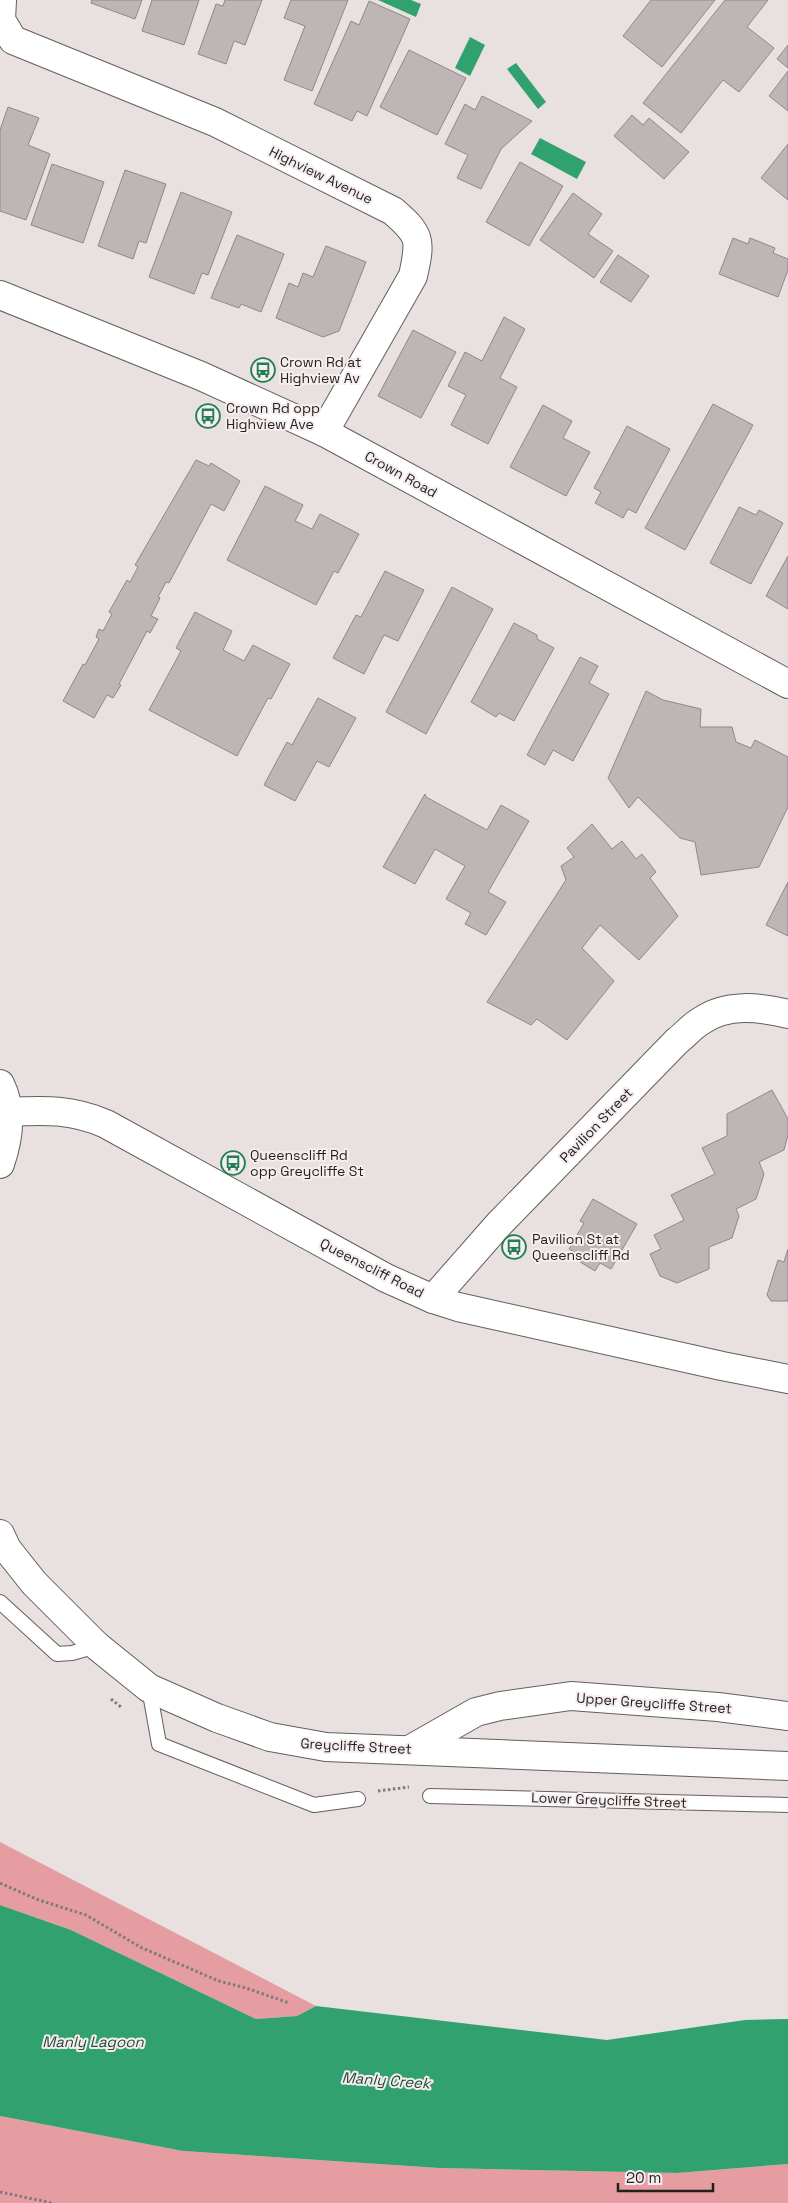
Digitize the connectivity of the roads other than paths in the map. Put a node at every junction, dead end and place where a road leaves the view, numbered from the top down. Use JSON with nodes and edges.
{"nodes":[{"id":1,"x":2,"y":0,"type":"edge"},
{"id":2,"x":0,"y":295,"type":"edge"},
{"id":3,"x":324,"y":432,"type":"junction"},
{"id":4,"x":788,"y":684,"type":"edge"},
{"id":5,"x":788,"y":1014,"type":"edge"},
{"id":6,"x":0,"y":1084,"type":"edge"},
{"id":7,"x":8,"y":1112,"type":"junction"},
{"id":8,"x":0,"y":1164,"type":"edge"},
{"id":9,"x":433,"y":1299,"type":"junction"},
{"id":10,"x":788,"y":1378,"type":"edge"},
{"id":11,"x":0,"y":1534,"type":"edge"},
{"id":12,"x":0,"y":1602,"type":"edge"},
{"id":13,"x":97,"y":1646,"type":"junction"},
{"id":14,"x":149,"y":1688,"type":"junction"},
{"id":15,"x":788,"y":1716,"type":"edge"},
{"id":16,"x":411,"y":1749,"type":"junction"},
{"id":17,"x":788,"y":1766,"type":"edge"},
{"id":18,"x":430,"y":1796,"type":"dead end"},
{"id":19,"x":358,"y":1799,"type":"dead end"},
{"id":20,"x":788,"y":1805,"type":"edge"}],
"edges":[{"from":1,"to":3,"type":"street","name":"Highview Avenue"},
{"from":2,"to":3,"type":"street","name":"Crown Road"},
{"from":3,"to":4,"type":"street","name":"Crown Road"},
{"from":5,"to":9,"type":"street","name":"Pavilion Street"},
{"from":6,"to":7,"type":"street"},
{"from":7,"to":8,"type":"street"},
{"from":7,"to":9,"type":"street","name":"Queenscliff Road"},
{"from":9,"to":10,"type":"street","name":"Queenscliff Road"},
{"from":11,"to":13,"type":"street","name":"Greycliffe Street"},
{"from":12,"to":13,"type":"lane"},
{"from":13,"to":14,"type":"street","name":"Greycliffe Street"},
{"from":14,"to":16,"type":"street","name":"Greycliffe Street"},
{"from":14,"to":19,"type":"lane"},
{"from":15,"to":16,"type":"street","name":"Upper Greycliffe Street"},
{"from":16,"to":17,"type":"street","name":"Greycliffe Street"},
{"from":18,"to":20,"type":"lane","name":"Lower Greycliffe Street"}]}
